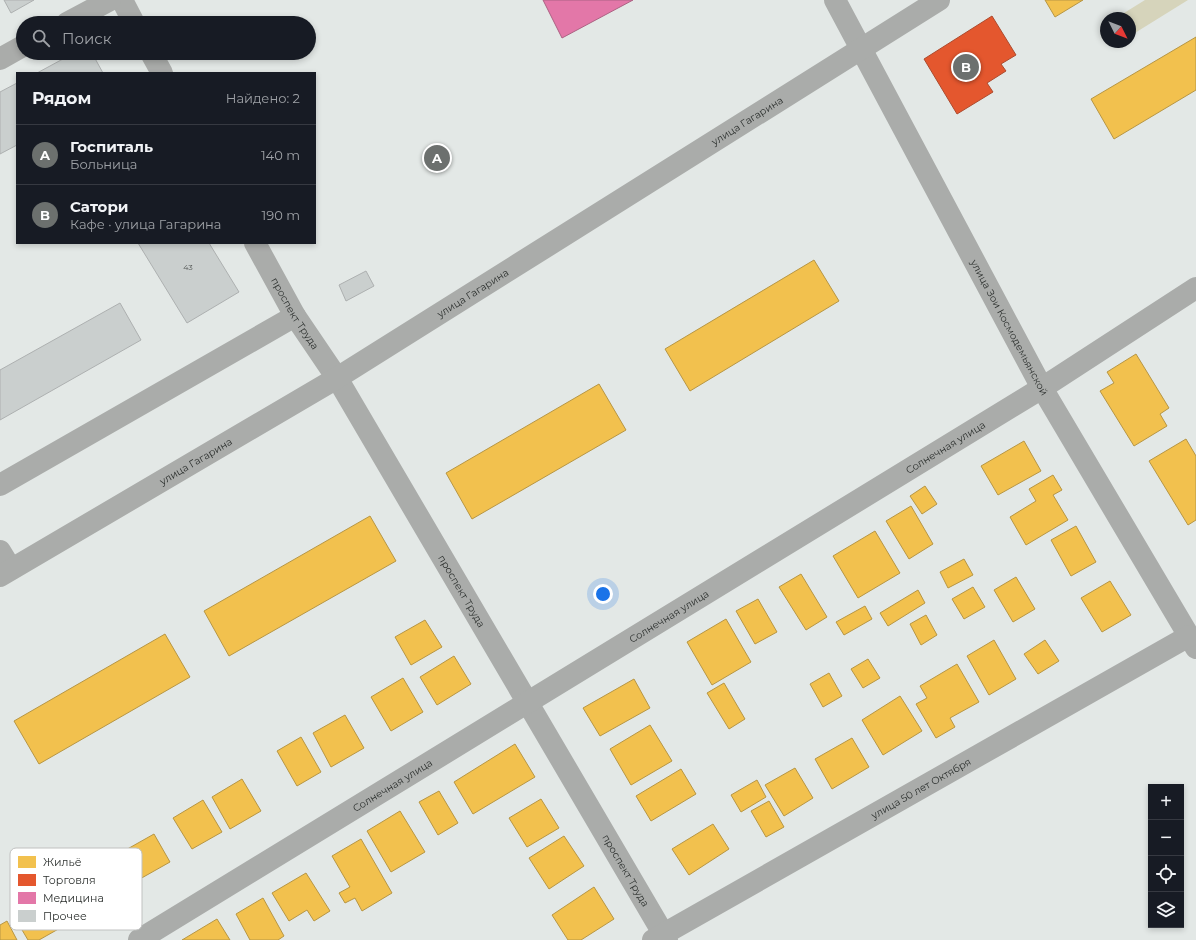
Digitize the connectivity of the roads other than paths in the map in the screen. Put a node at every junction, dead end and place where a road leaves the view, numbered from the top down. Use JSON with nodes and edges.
{"nodes":[{"id":1,"x":110,"y":0,"type":"edge"},
{"id":2,"x":122,"y":0,"type":"edge"},
{"id":3,"x":835,"y":0,"type":"edge"},
{"id":4,"x":939,"y":0,"type":"edge"},
{"id":5,"x":80,"y":16,"type":"edge"},
{"id":6,"x":130,"y":16,"type":"edge"},
{"id":7,"x":862,"y":49,"type":"junction"},
{"id":8,"x":16,"y":50,"type":"edge"},
{"id":9,"x":0,"y":59,"type":"edge"},
{"id":10,"x":155,"y":60,"type":"edge"},
{"id":11,"x":161,"y":72,"type":"edge"},
{"id":12,"x":256,"y":244,"type":"edge"},
{"id":13,"x":1196,"y":288,"type":"edge"},
{"id":14,"x":295,"y":316,"type":"junction"},
{"id":15,"x":337,"y":378,"type":"junction"},
{"id":16,"x":1042,"y":388,"type":"junction"},
{"id":17,"x":0,"y":485,"type":"edge"},
{"id":18,"x":0,"y":551,"type":"edge"},
{"id":19,"x":5,"y":573,"type":"edge"},
{"id":20,"x":1192,"y":642,"type":"edge"},
{"id":21,"x":528,"y":703,"type":"junction"},
{"id":22,"x":661,"y":938,"type":"edge"},
{"id":23,"x":139,"y":940,"type":"edge"}],
"edges":[{"from":1,"to":5,"type":"street"},
{"from":2,"to":6,"type":"street"},
{"from":3,"to":7,"type":"street","name":"улица Зои Космодемьянской"},
{"from":4,"to":7,"type":"street","name":"улица Гагарина"},
{"from":7,"to":15,"type":"street","name":"улица Гагарина"},
{"from":7,"to":16,"type":"street","name":"улица Зои Космодемьянской"},
{"from":8,"to":9,"type":"street"},
{"from":10,"to":11,"type":"street"},
{"from":12,"to":14,"type":"street","name":"проспект Труда"},
{"from":13,"to":16,"type":"street","name":"Солнечная улица"},
{"from":14,"to":15,"type":"street","name":"проспект Труда"},
{"from":14,"to":17,"type":"street"},
{"from":15,"to":19,"type":"street","name":"улица Гагарина"},
{"from":15,"to":21,"type":"street","name":"проспект Труда"},
{"from":16,"to":20,"type":"street","name":"улица Зои Космодемьянской"},
{"from":16,"to":21,"type":"street","name":"Солнечная улица"},
{"from":18,"to":19,"type":"street"},
{"from":20,"to":22,"type":"street","name":"улица 50 лет Октября"},
{"from":21,"to":22,"type":"street","name":"проспект Труда"},
{"from":21,"to":23,"type":"street","name":"Солнечная улица"}]}
